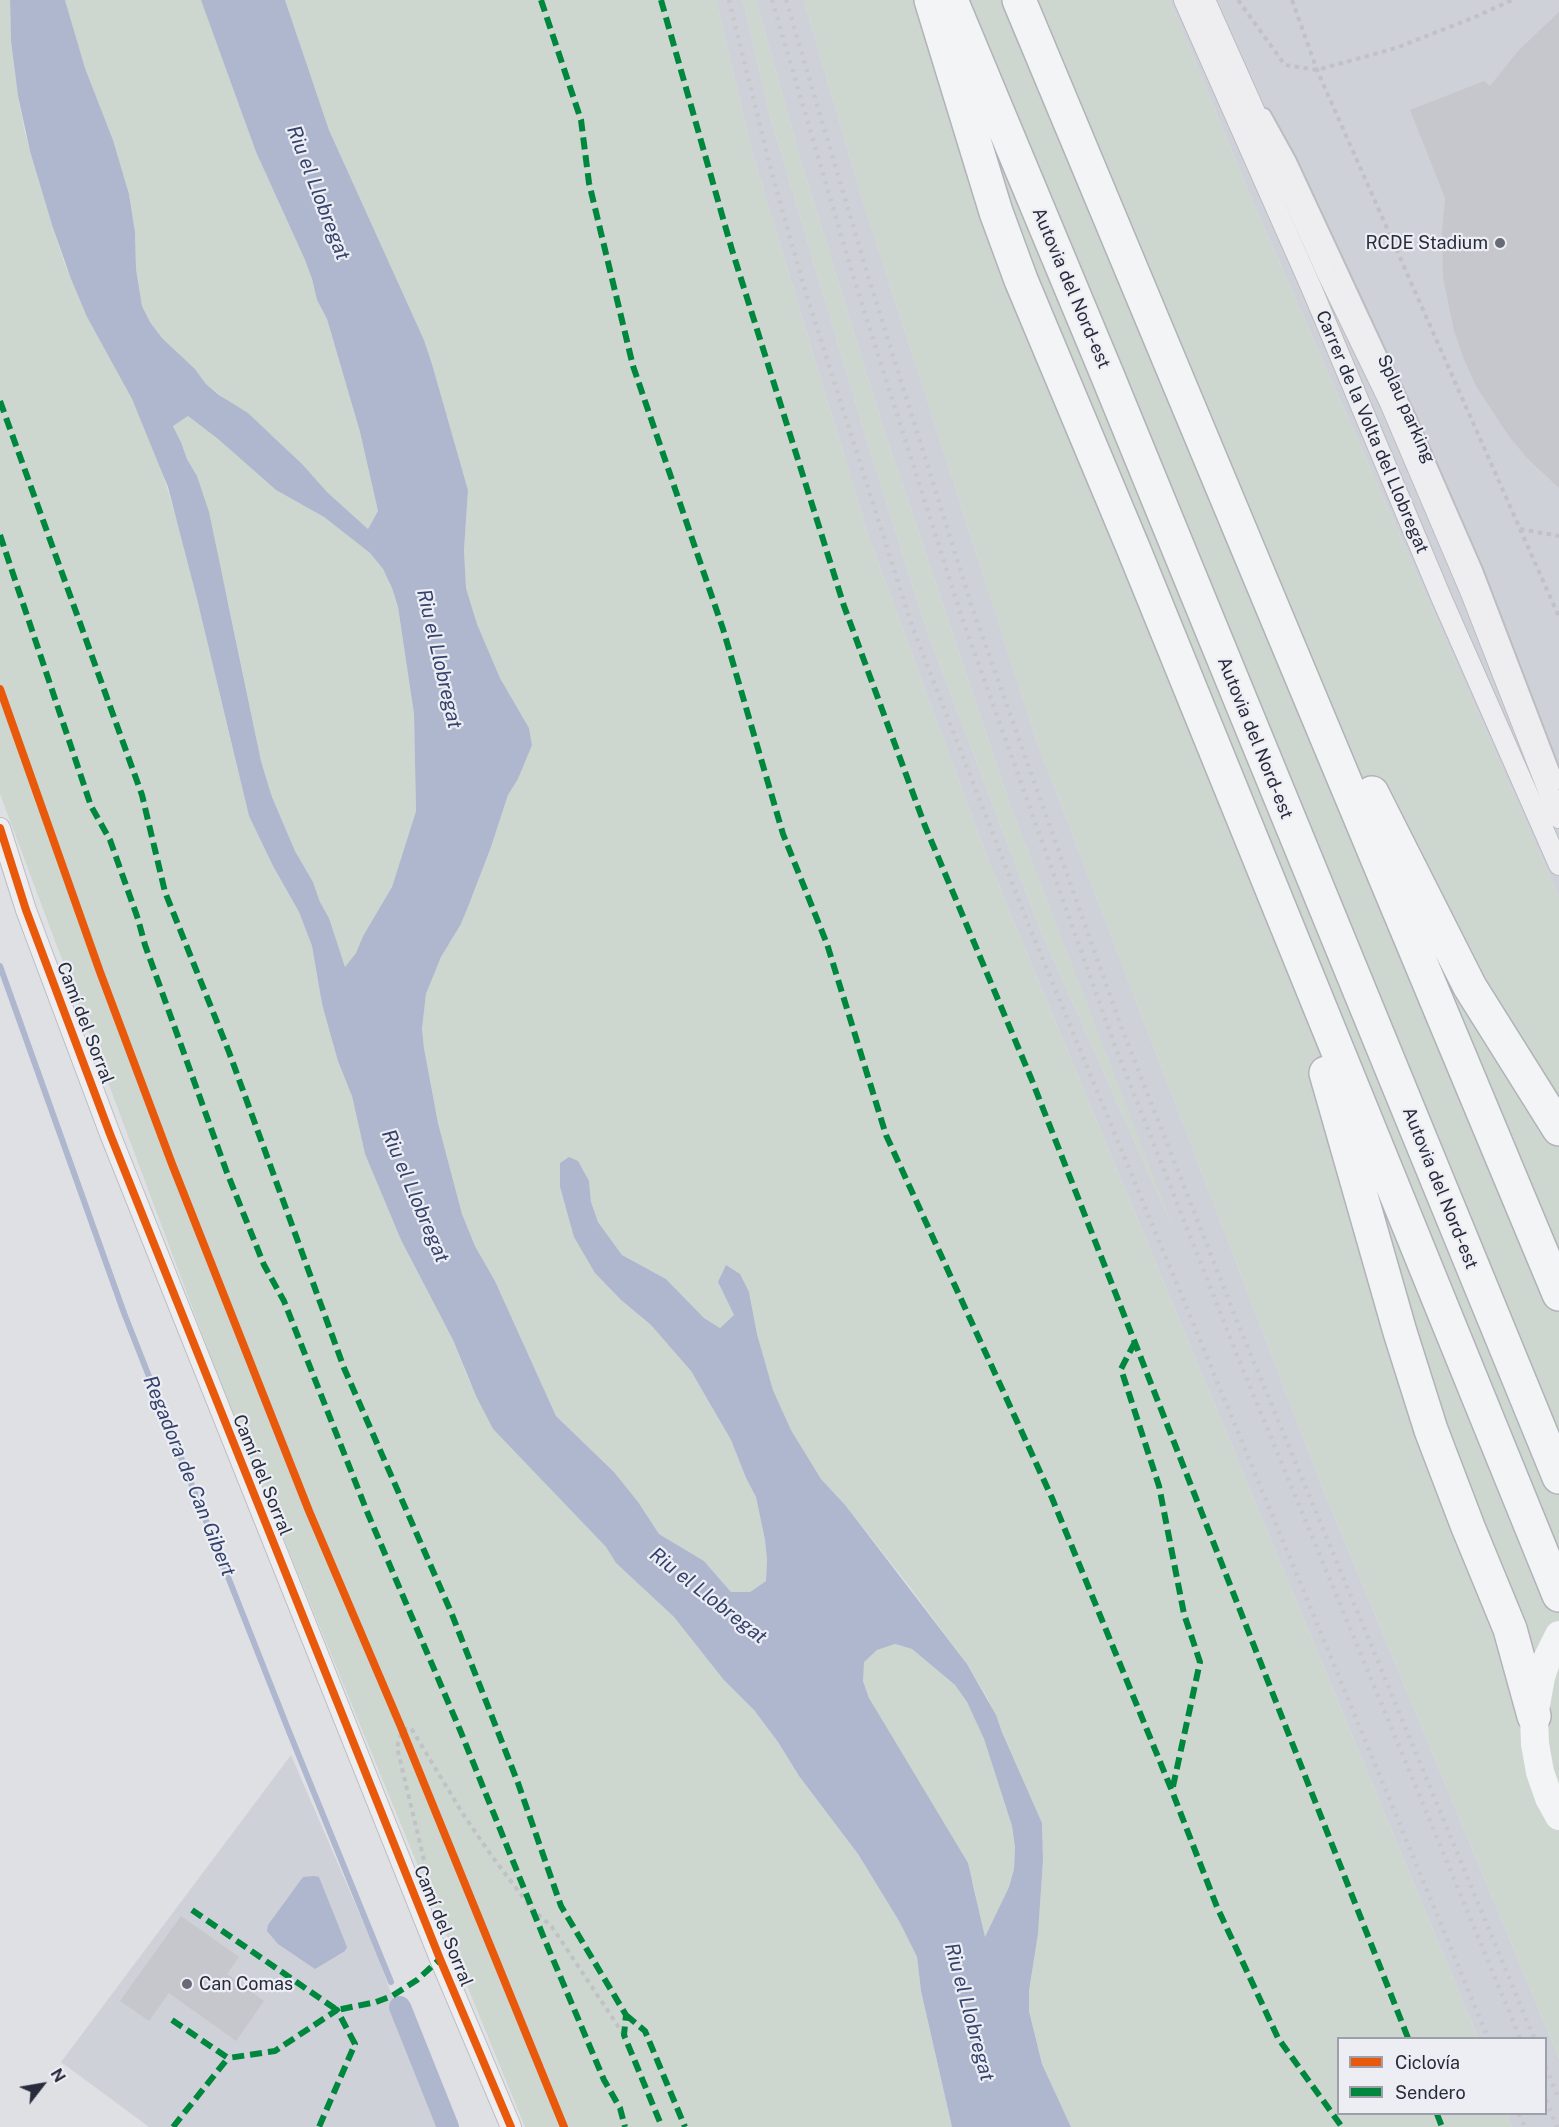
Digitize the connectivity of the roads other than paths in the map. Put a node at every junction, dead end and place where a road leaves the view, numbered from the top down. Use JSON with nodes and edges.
{"nodes":[{"id":1,"x":931,"y":0,"type":"edge"},
{"id":2,"x":951,"y":0,"type":"edge"},
{"id":3,"x":1019,"y":0,"type":"edge"},
{"id":4,"x":1184,"y":0,"type":"edge"},
{"id":5,"x":1205,"y":0,"type":"edge"},
{"id":6,"x":1225,"y":46,"type":"junction"},
{"id":7,"x":1198,"y":427,"type":"junction"},
{"id":8,"x":1559,"y":784,"type":"edge"},
{"id":9,"x":1559,"y":818,"type":"edge"},
{"id":10,"x":0,"y":828,"type":"edge"},
{"id":11,"x":1559,"y":865,"type":"edge"},
{"id":12,"x":1281,"y":915,"type":"junction"},
{"id":13,"x":1559,"y":1130,"type":"edge"},
{"id":14,"x":1559,"y":1293,"type":"edge"},
{"id":15,"x":1559,"y":1477,"type":"edge"},
{"id":16,"x":1559,"y":1595,"type":"edge"},
{"id":17,"x":1557,"y":1638,"type":"edge"},
{"id":18,"x":1534,"y":1716,"type":"junction"},
{"id":19,"x":1559,"y":1816,"type":"edge"},
{"id":20,"x":511,"y":2127,"type":"edge"}],
"edges":[{"from":1,"to":12,"type":"highway"},
{"from":2,"to":15,"type":"highway","name":"Autovia del Nord-est"},
{"from":3,"to":7,"type":"highway"},
{"from":4,"to":11,"type":"street","name":"Carrer de la Volta del Llobregat"},
{"from":5,"to":6,"type":"street","name":"Carrer de la Volta del Llobregat"},
{"from":6,"to":8,"type":"lane","name":"Splau parking"},
{"from":6,"to":9,"type":"street","name":"Carrer de la Volta del Llobregat"},
{"from":7,"to":13,"type":"highway"},
{"from":7,"to":14,"type":"highway"},
{"from":10,"to":20,"type":"street","name":"Camí del Sorral"},
{"from":12,"to":16,"type":"highway"},
{"from":12,"to":18,"type":"highway"},
{"from":17,"to":18,"type":"main road"},
{"from":18,"to":19,"type":"main road"}]}
